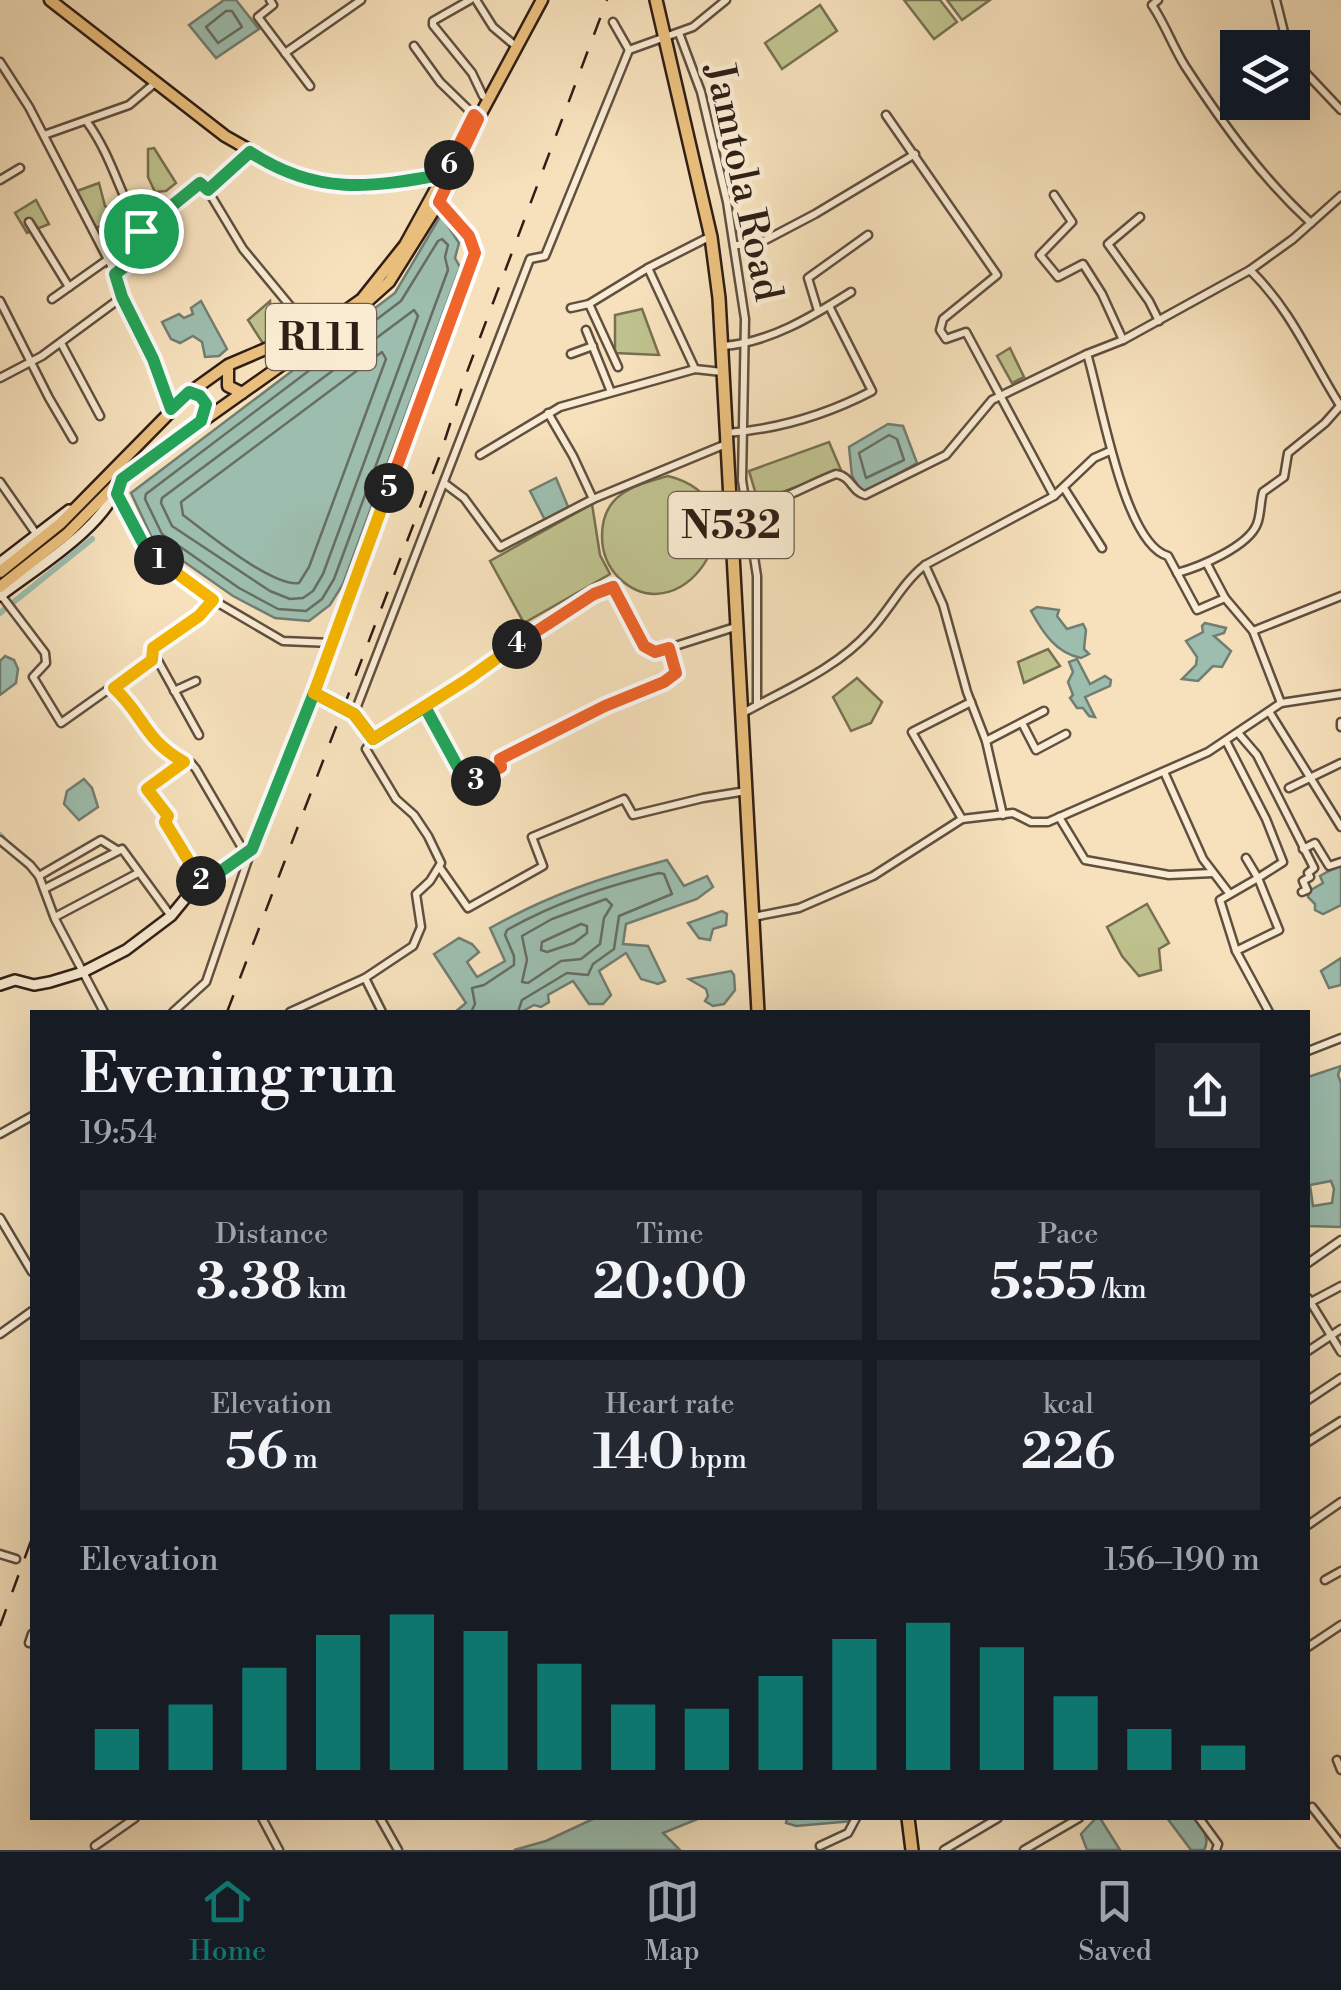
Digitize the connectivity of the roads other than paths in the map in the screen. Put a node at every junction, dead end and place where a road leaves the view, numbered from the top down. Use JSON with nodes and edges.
{"nodes":[{"id":1,"x":50,"y":0,"type":"edge"},
{"id":2,"x":270,"y":0,"type":"edge"},
{"id":3,"x":361,"y":0,"type":"edge"},
{"id":4,"x":473,"y":0,"type":"edge"},
{"id":5,"x":538,"y":0,"type":"edge"},
{"id":6,"x":658,"y":0,"type":"edge"},
{"id":7,"x":726,"y":0,"type":"edge"},
{"id":8,"x":1158,"y":0,"type":"edge"},
{"id":9,"x":1276,"y":0,"type":"edge"},
{"id":10,"x":613,"y":22,"type":"dead end"},
{"id":11,"x":1284,"y":30,"type":"edge"},
{"id":12,"x":680,"y":33,"type":"junction"},
{"id":13,"x":664,"y":38,"type":"junction"},
{"id":14,"x":512,"y":43,"type":"junction"},
{"id":15,"x":414,"y":46,"type":"dead end"},
{"id":16,"x":629,"y":50,"type":"junction"},
{"id":17,"x":285,"y":53,"type":"junction"},
{"id":18,"x":0,"y":62,"type":"edge"},
{"id":19,"x":1310,"y":77,"type":"edge"},
{"id":20,"x":156,"y":82,"type":"junction"},
{"id":21,"x":310,"y":86,"type":"dead end"},
{"id":22,"x":483,"y":96,"type":"junction"},
{"id":23,"x":1341,"y":110,"type":"edge"},
{"id":24,"x":886,"y":116,"type":"dead end"},
{"id":25,"x":476,"y":117,"type":"junction"},
{"id":26,"x":88,"y":122,"type":"junction"},
{"id":27,"x":44,"y":135,"type":"junction"},
{"id":28,"x":250,"y":152,"type":"junction"},
{"id":29,"x":914,"y":154,"type":"junction"},
{"id":30,"x":20,"y":168,"type":"dead end"},
{"id":31,"x":445,"y":174,"type":"junction"},
{"id":32,"x":0,"y":180,"type":"edge"},
{"id":33,"x":208,"y":190,"type":"junction"},
{"id":34,"x":1054,"y":195,"type":"dead end"},
{"id":35,"x":1341,"y":196,"type":"edge"},
{"id":36,"x":439,"y":202,"type":"junction"},
{"id":37,"x":1140,"y":217,"type":"dead end"},
{"id":38,"x":29,"y":222,"type":"dead end"},
{"id":39,"x":1312,"y":223,"type":"junction"},
{"id":40,"x":141,"y":231,"type":"junction"},
{"id":41,"x":868,"y":234,"type":"dead end"},
{"id":42,"x":710,"y":237,"type":"junction"},
{"id":43,"x":734,"y":245,"type":"junction"},
{"id":44,"x":107,"y":260,"type":"junction"},
{"id":45,"x":648,"y":268,"type":"junction"},
{"id":46,"x":1250,"y":270,"type":"junction"},
{"id":47,"x":115,"y":274,"type":"junction"},
{"id":48,"x":69,"y":287,"type":"junction"},
{"id":49,"x":852,"y":292,"type":"dead end"},
{"id":50,"x":122,"y":297,"type":"junction"},
{"id":51,"x":52,"y":299,"type":"dead end"},
{"id":52,"x":0,"y":301,"type":"edge"},
{"id":53,"x":589,"y":304,"type":"junction"},
{"id":54,"x":829,"y":306,"type":"junction"},
{"id":55,"x":571,"y":308,"type":"dead end"},
{"id":56,"x":818,"y":312,"type":"junction"},
{"id":57,"x":1159,"y":321,"type":"junction"},
{"id":58,"x":310,"y":330,"type":"junction"},
{"id":59,"x":586,"y":330,"type":"dead end"},
{"id":60,"x":1123,"y":340,"type":"junction"},
{"id":61,"x":60,"y":342,"type":"junction"},
{"id":62,"x":747,"y":344,"type":"junction"},
{"id":63,"x":594,"y":346,"type":"junction"},
{"id":64,"x":722,"y":346,"type":"junction"},
{"id":65,"x":571,"y":354,"type":"dead end"},
{"id":66,"x":1087,"y":354,"type":"junction"},
{"id":67,"x":30,"y":362,"type":"junction"},
{"id":68,"x":228,"y":366,"type":"junction"},
{"id":69,"x":618,"y":366,"type":"dead end"},
{"id":70,"x":696,"y":370,"type":"junction"},
{"id":71,"x":723,"y":372,"type":"junction"},
{"id":72,"x":0,"y":378,"type":"edge"},
{"id":73,"x":189,"y":392,"type":"junction"},
{"id":74,"x":611,"y":392,"type":"junction"},
{"id":75,"x":243,"y":393,"type":"junction"},
{"id":76,"x":1001,"y":395,"type":"junction"},
{"id":77,"x":1340,"y":406,"type":"edge"},
{"id":78,"x":171,"y":409,"type":"junction"},
{"id":79,"x":548,"y":414,"type":"junction"},
{"id":80,"x":100,"y":416,"type":"dead end"},
{"id":81,"x":201,"y":421,"type":"junction"},
{"id":82,"x":745,"y":432,"type":"junction"},
{"id":83,"x":73,"y":439,"type":"dead end"},
{"id":84,"x":726,"y":439,"type":"junction"},
{"id":85,"x":1110,"y":451,"type":"junction"},
{"id":86,"x":480,"y":455,"type":"dead end"},
{"id":87,"x":122,"y":479,"type":"junction"},
{"id":88,"x":0,"y":482,"type":"edge"},
{"id":89,"x":444,"y":484,"type":"junction"},
{"id":90,"x":1064,"y":488,"type":"junction"},
{"id":91,"x":117,"y":494,"type":"junction"},
{"id":92,"x":1054,"y":496,"type":"junction"},
{"id":93,"x":593,"y":499,"type":"junction"},
{"id":94,"x":80,"y":505,"type":"junction"},
{"id":95,"x":730,"y":505,"type":"junction"},
{"id":96,"x":748,"y":508,"type":"junction"},
{"id":97,"x":37,"y":535,"type":"junction"},
{"id":98,"x":1102,"y":548,"type":"dead end"},
{"id":99,"x":0,"y":563,"type":"edge"},
{"id":100,"x":1207,"y":564,"type":"junction"},
{"id":101,"x":925,"y":565,"type":"junction"},
{"id":102,"x":0,"y":572,"type":"edge"},
{"id":103,"x":1177,"y":573,"type":"junction"},
{"id":104,"x":0,"y":587,"type":"edge"},
{"id":105,"x":1341,"y":596,"type":"edge"},
{"id":106,"x":2,"y":597,"type":"edge"},
{"id":107,"x":1225,"y":598,"type":"junction"},
{"id":108,"x":213,"y":600,"type":"junction"},
{"id":109,"x":735,"y":627,"type":"junction"},
{"id":110,"x":1253,"y":631,"type":"junction"},
{"id":111,"x":332,"y":642,"type":"junction"},
{"id":112,"x":669,"y":648,"type":"junction"},
{"id":113,"x":154,"y":657,"type":"junction"},
{"id":114,"x":196,"y":681,"type":"dead end"},
{"id":115,"x":114,"y":688,"type":"junction"},
{"id":116,"x":174,"y":691,"type":"junction"},
{"id":117,"x":314,"y":693,"type":"junction"},
{"id":118,"x":1341,"y":694,"type":"edge"},
{"id":119,"x":971,"y":702,"type":"junction"},
{"id":120,"x":1280,"y":704,"type":"junction"},
{"id":121,"x":757,"y":706,"type":"junction"},
{"id":122,"x":425,"y":707,"type":"junction"},
{"id":123,"x":1044,"y":711,"type":"dead end"},
{"id":124,"x":743,"y":713,"type":"junction"},
{"id":125,"x":354,"y":714,"type":"junction"},
{"id":126,"x":1270,"y":714,"type":"junction"},
{"id":127,"x":1022,"y":722,"type":"junction"},
{"id":128,"x":1066,"y":734,"type":"dead end"},
{"id":129,"x":1239,"y":734,"type":"junction"},
{"id":130,"x":199,"y":735,"type":"dead end"},
{"id":131,"x":373,"y":739,"type":"junction"},
{"id":132,"x":986,"y":741,"type":"junction"},
{"id":133,"x":1226,"y":742,"type":"junction"},
{"id":134,"x":184,"y":762,"type":"junction"},
{"id":135,"x":1341,"y":763,"type":"edge"},
{"id":136,"x":1165,"y":774,"type":"junction"},
{"id":137,"x":1310,"y":779,"type":"junction"},
{"id":138,"x":1289,"y":788,"type":"dead end"},
{"id":139,"x":747,"y":791,"type":"junction"},
{"id":140,"x":1003,"y":815,"type":"junction"},
{"id":141,"x":1060,"y":817,"type":"junction"},
{"id":142,"x":962,"y":819,"type":"junction"},
{"id":143,"x":1341,"y":827,"type":"edge"},
{"id":144,"x":1,"y":841,"type":"edge"},
{"id":145,"x":1303,"y":849,"type":"junction"},
{"id":146,"x":117,"y":850,"type":"junction"},
{"id":147,"x":249,"y":851,"type":"junction"},
{"id":148,"x":1246,"y":858,"type":"dead end"},
{"id":149,"x":1341,"y":862,"type":"edge"},
{"id":150,"x":440,"y":868,"type":"junction"},
{"id":151,"x":138,"y":873,"type":"junction"},
{"id":152,"x":1213,"y":874,"type":"junction"},
{"id":153,"x":39,"y":876,"type":"junction"},
{"id":154,"x":1258,"y":878,"type":"junction"},
{"id":155,"x":203,"y":884,"type":"junction"},
{"id":156,"x":44,"y":889,"type":"junction"},
{"id":157,"x":1229,"y":892,"type":"junction"},
{"id":158,"x":1302,"y":892,"type":"dead end"},
{"id":159,"x":171,"y":916,"type":"junction"},
{"id":160,"x":55,"y":917,"type":"junction"},
{"id":161,"x":752,"y":918,"type":"junction"},
{"id":162,"x":1236,"y":951,"type":"junction"},
{"id":163,"x":82,"y":972,"type":"junction"},
{"id":164,"x":364,"y":978,"type":"junction"},
{"id":165,"x":0,"y":986,"type":"edge"},
{"id":166,"x":103,"y":1010,"type":"edge"},
{"id":167,"x":175,"y":1010,"type":"edge"},
{"id":168,"x":294,"y":1010,"type":"edge"},
{"id":169,"x":381,"y":1010,"type":"edge"},
{"id":170,"x":754,"y":1010,"type":"edge"},
{"id":171,"x":1268,"y":1010,"type":"edge"},
{"id":172,"x":1341,"y":1038,"type":"edge"},
{"id":173,"x":1310,"y":1050,"type":"edge"},
{"id":174,"x":30,"y":1117,"type":"edge"},
{"id":175,"x":0,"y":1134,"type":"edge"},
{"id":176,"x":0,"y":1218,"type":"edge"},
{"id":177,"x":1341,"y":1240,"type":"edge"},
{"id":178,"x":1310,"y":1262,"type":"edge"},
{"id":179,"x":30,"y":1269,"type":"edge"},
{"id":180,"x":1341,"y":1286,"type":"edge"},
{"id":181,"x":1310,"y":1300,"type":"edge"},
{"id":182,"x":1310,"y":1302,"type":"edge"},
{"id":183,"x":30,"y":1312,"type":"edge"},
{"id":184,"x":1341,"y":1329,"type":"edge"},
{"id":185,"x":0,"y":1334,"type":"edge"},
{"id":186,"x":1331,"y":1335,"type":"junction"},
{"id":187,"x":1310,"y":1350,"type":"edge"},
{"id":188,"x":1341,"y":1352,"type":"edge"},
{"id":189,"x":1341,"y":1378,"type":"edge"},
{"id":190,"x":1310,"y":1399,"type":"edge"},
{"id":191,"x":1341,"y":1420,"type":"edge"},
{"id":192,"x":1310,"y":1441,"type":"edge"},
{"id":193,"x":1341,"y":1502,"type":"edge"},
{"id":194,"x":1310,"y":1524,"type":"edge"},
{"id":195,"x":0,"y":1554,"type":"edge"},
{"id":196,"x":16,"y":1559,"type":"dead end"},
{"id":197,"x":1341,"y":1571,"type":"edge"},
{"id":198,"x":1325,"y":1580,"type":"dead end"},
{"id":199,"x":1341,"y":1625,"type":"edge"},
{"id":200,"x":30,"y":1640,"type":"edge"},
{"id":201,"x":29,"y":1643,"type":"dead end"},
{"id":202,"x":1310,"y":1646,"type":"edge"},
{"id":203,"x":1337,"y":1760,"type":"dead end"},
{"id":204,"x":1341,"y":1770,"type":"edge"},
{"id":205,"x":1312,"y":1807,"type":"dead end"},
{"id":206,"x":132,"y":1820,"type":"edge"},
{"id":207,"x":263,"y":1820,"type":"edge"},
{"id":208,"x":381,"y":1820,"type":"edge"},
{"id":209,"x":855,"y":1820,"type":"edge"},
{"id":210,"x":908,"y":1820,"type":"edge"},
{"id":211,"x":995,"y":1820,"type":"edge"},
{"id":212,"x":1075,"y":1820,"type":"edge"},
{"id":213,"x":1201,"y":1820,"type":"edge"},
{"id":214,"x":1338,"y":1830,"type":"edge"},
{"id":215,"x":1341,"y":1844,"type":"edge"},
{"id":216,"x":94,"y":1846,"type":"dead end"},
{"id":217,"x":820,"y":1846,"type":"dead end"},
{"id":218,"x":279,"y":1850,"type":"edge"},
{"id":219,"x":398,"y":1850,"type":"edge"},
{"id":220,"x":912,"y":1850,"type":"edge"},
{"id":221,"x":944,"y":1850,"type":"edge"},
{"id":222,"x":1024,"y":1850,"type":"edge"},
{"id":223,"x":1216,"y":1850,"type":"edge"}],
"edges":[{"from":1,"to":20,"type":"main road"},
{"from":2,"to":17,"type":"street"},
{"from":3,"to":17,"type":"street"},
{"from":4,"to":14,"type":"street"},
{"from":4,"to":22,"type":"street"},
{"from":5,"to":14,"type":"main road","number":"R111"},
{"from":5,"to":25,"type":"main road","number":"R111"},
{"from":6,"to":13,"type":"highway","number":"N532"},
{"from":7,"to":12,"type":"street"},
{"from":8,"to":39,"type":"street"},
{"from":9,"to":11,"type":"street"},
{"from":10,"to":16,"type":"street"},
{"from":12,"to":13,"type":"street"},
{"from":12,"to":43,"type":"street","name":"Jamtola Road"},
{"from":13,"to":16,"type":"street"},
{"from":13,"to":42,"type":"highway","number":"N532"},
{"from":14,"to":22,"type":"main road","number":"R111"},
{"from":15,"to":25,"type":"street"},
{"from":16,"to":89,"type":"street"},
{"from":17,"to":21,"type":"street"},
{"from":18,"to":27,"type":"street"},
{"from":19,"to":23,"type":"street"},
{"from":20,"to":26,"type":"street"},
{"from":20,"to":28,"type":"main road"},
{"from":22,"to":25,"type":"main road","number":"R111"},
{"from":24,"to":29,"type":"street"},
{"from":25,"to":31,"type":"main road","number":"R111"},
{"from":25,"to":36,"type":"main road","number":"R111"},
{"from":26,"to":27,"type":"street"},
{"from":26,"to":40,"type":"street"},
{"from":27,"to":44,"type":"street"},
{"from":28,"to":31,"type":"main road"},
{"from":28,"to":33,"type":"street"},
{"from":29,"to":43,"type":"street"},
{"from":29,"to":76,"type":"street"},
{"from":30,"to":32,"type":"street"},
{"from":31,"to":58,"type":"main road","number":"R111"},
{"from":33,"to":40,"type":"street"},
{"from":33,"to":58,"type":"street"},
{"from":34,"to":60,"type":"street"},
{"from":35,"to":39,"type":"street"},
{"from":36,"to":75,"type":"main road","number":"R111"},
{"from":36,"to":111,"type":"street"},
{"from":37,"to":57,"type":"street"},
{"from":38,"to":48,"type":"street"},
{"from":39,"to":46,"type":"street"},
{"from":40,"to":47,"type":"street"},
{"from":41,"to":56,"type":"street"},
{"from":42,"to":45,"type":"street"},
{"from":42,"to":64,"type":"highway","number":"N532"},
{"from":43,"to":62,"type":"street","name":"Jamtola Road"},
{"from":44,"to":47,"type":"street"},
{"from":44,"to":48,"type":"street"},
{"from":45,"to":53,"type":"street"},
{"from":45,"to":70,"type":"street"},
{"from":46,"to":57,"type":"street"},
{"from":46,"to":77,"type":"street"},
{"from":47,"to":50,"type":"street"},
{"from":48,"to":51,"type":"street"},
{"from":49,"to":54,"type":"street"},
{"from":50,"to":61,"type":"street"},
{"from":50,"to":78,"type":"street"},
{"from":52,"to":67,"type":"street"},
{"from":53,"to":55,"type":"street"},
{"from":53,"to":69,"type":"street"},
{"from":54,"to":56,"type":"street"},
{"from":54,"to":82,"type":"street"},
{"from":56,"to":62,"type":"street"},
{"from":57,"to":60,"type":"street"},
{"from":58,"to":68,"type":"main road","number":"R111"},
{"from":59,"to":63,"type":"street"},
{"from":60,"to":66,"type":"street"},
{"from":61,"to":67,"type":"street"},
{"from":61,"to":80,"type":"street"},
{"from":62,"to":64,"type":"street"},
{"from":62,"to":82,"type":"street","name":"Jamtola Road"},
{"from":63,"to":65,"type":"street"},
{"from":63,"to":74,"type":"street"},
{"from":64,"to":71,"type":"highway","number":"N532"},
{"from":66,"to":76,"type":"street"},
{"from":66,"to":85,"type":"street"},
{"from":67,"to":72,"type":"street"},
{"from":67,"to":83,"type":"street"},
{"from":68,"to":73,"type":"main road","number":"R111"},
{"from":68,"to":75,"type":"main road"},
{"from":70,"to":71,"type":"street"},
{"from":70,"to":74,"type":"street"},
{"from":71,"to":84,"type":"highway","number":"N532"},
{"from":73,"to":78,"type":"main road","number":"R111"},
{"from":73,"to":81,"type":"main road"},
{"from":74,"to":79,"type":"street"},
{"from":75,"to":81,"type":"main road","number":"R111"},
{"from":76,"to":92,"type":"street"},
{"from":76,"to":96,"type":"street"},
{"from":77,"to":100,"type":"street"},
{"from":78,"to":94,"type":"main road","number":"R111"},
{"from":79,"to":86,"type":"street"},
{"from":79,"to":93,"type":"street"},
{"from":81,"to":87,"type":"main road","number":"R111"},
{"from":82,"to":84,"type":"street"},
{"from":82,"to":96,"type":"street","name":"Jamtola Road"},
{"from":84,"to":93,"type":"street"},
{"from":84,"to":95,"type":"highway","number":"N532"},
{"from":85,"to":90,"type":"street"},
{"from":85,"to":103,"type":"street"},
{"from":87,"to":91,"type":"street"},
{"from":87,"to":104,"type":"main road","number":"R111"},
{"from":88,"to":97,"type":"street"},
{"from":89,"to":93,"type":"street"},
{"from":89,"to":125,"type":"street"},
{"from":90,"to":92,"type":"street"},
{"from":90,"to":98,"type":"street"},
{"from":91,"to":106,"type":"street"},
{"from":91,"to":108,"type":"street"},
{"from":92,"to":101,"type":"street"},
{"from":94,"to":97,"type":"street"},
{"from":94,"to":102,"type":"main road","number":"R111"},
{"from":95,"to":96,"type":"street"},
{"from":95,"to":109,"type":"highway","number":"N532"},
{"from":96,"to":121,"type":"street","name":"Jamtola Road"},
{"from":97,"to":99,"type":"street"},
{"from":100,"to":103,"type":"street"},
{"from":100,"to":107,"type":"street"},
{"from":101,"to":119,"type":"street"},
{"from":101,"to":121,"type":"street"},
{"from":103,"to":107,"type":"street"},
{"from":105,"to":110,"type":"street"},
{"from":106,"to":115,"type":"street"},
{"from":107,"to":110,"type":"street"},
{"from":108,"to":111,"type":"street"},
{"from":108,"to":113,"type":"street"},
{"from":109,"to":112,"type":"street"},
{"from":109,"to":124,"type":"highway","number":"N532"},
{"from":110,"to":120,"type":"street"},
{"from":111,"to":117,"type":"street"},
{"from":112,"to":122,"type":"street"},
{"from":112,"to":122,"type":"street"},
{"from":113,"to":115,"type":"street"},
{"from":113,"to":116,"type":"street"},
{"from":114,"to":116,"type":"street"},
{"from":115,"to":134,"type":"street"},
{"from":116,"to":130,"type":"street"},
{"from":117,"to":125,"type":"street"},
{"from":117,"to":147,"type":"street"},
{"from":118,"to":120,"type":"street"},
{"from":119,"to":132,"type":"street"},
{"from":119,"to":142,"type":"street"},
{"from":120,"to":126,"type":"street"},
{"from":121,"to":124,"type":"street"},
{"from":122,"to":131,"type":"street"},
{"from":123,"to":127,"type":"street"},
{"from":124,"to":139,"type":"highway","number":"N532"},
{"from":125,"to":131,"type":"street"},
{"from":126,"to":129,"type":"street"},
{"from":126,"to":137,"type":"street"},
{"from":127,"to":128,"type":"street"},
{"from":127,"to":132,"type":"street"},
{"from":129,"to":133,"type":"street"},
{"from":129,"to":145,"type":"street"},
{"from":131,"to":150,"type":"street"},
{"from":132,"to":140,"type":"street"},
{"from":133,"to":136,"type":"street"},
{"from":133,"to":154,"type":"street"},
{"from":134,"to":147,"type":"street"},
{"from":134,"to":155,"type":"street"},
{"from":135,"to":137,"type":"street"},
{"from":136,"to":141,"type":"street"},
{"from":136,"to":152,"type":"street"},
{"from":137,"to":138,"type":"street"},
{"from":137,"to":143,"type":"street"},
{"from":139,"to":150,"type":"street"},
{"from":139,"to":161,"type":"highway","number":"N532"},
{"from":140,"to":141,"type":"street"},
{"from":140,"to":142,"type":"street"},
{"from":141,"to":152,"type":"street"},
{"from":142,"to":161,"type":"street"},
{"from":144,"to":153,"type":"street"},
{"from":145,"to":149,"type":"street"},
{"from":145,"to":158,"type":"street"},
{"from":146,"to":151,"type":"street"},
{"from":146,"to":153,"type":"street"},
{"from":146,"to":156,"type":"street"},
{"from":147,"to":155,"type":"street"},
{"from":147,"to":167,"type":"street"},
{"from":148,"to":154,"type":"street"},
{"from":150,"to":164,"type":"street"},
{"from":151,"to":159,"type":"street"},
{"from":151,"to":160,"type":"street"},
{"from":152,"to":157,"type":"street"},
{"from":153,"to":156,"type":"street"},
{"from":154,"to":157,"type":"street"},
{"from":154,"to":162,"type":"street"},
{"from":155,"to":159,"type":"street"},
{"from":156,"to":160,"type":"street"},
{"from":157,"to":162,"type":"street"},
{"from":159,"to":163,"type":"street"},
{"from":160,"to":163,"type":"street"},
{"from":161,"to":170,"type":"highway","number":"N532"},
{"from":162,"to":171,"type":"street"},
{"from":163,"to":165,"type":"street"},
{"from":163,"to":166,"type":"street"},
{"from":164,"to":168,"type":"street"},
{"from":164,"to":169,"type":"street"},
{"from":172,"to":173,"type":"street"},
{"from":174,"to":175,"type":"street"},
{"from":176,"to":179,"type":"street"},
{"from":177,"to":178,"type":"street"},
{"from":180,"to":181,"type":"street"},
{"from":182,"to":186,"type":"street"},
{"from":183,"to":185,"type":"street"},
{"from":184,"to":186,"type":"street"},
{"from":186,"to":187,"type":"street"},
{"from":186,"to":188,"type":"street"},
{"from":189,"to":190,"type":"street"},
{"from":191,"to":192,"type":"street"},
{"from":193,"to":194,"type":"street"},
{"from":195,"to":196,"type":"street"},
{"from":197,"to":198,"type":"street"},
{"from":199,"to":202,"type":"street"},
{"from":200,"to":201,"type":"street"},
{"from":203,"to":204,"type":"street"},
{"from":205,"to":214,"type":"street"},
{"from":206,"to":216,"type":"street"},
{"from":207,"to":218,"type":"street"},
{"from":208,"to":219,"type":"street"},
{"from":209,"to":217,"type":"street"},
{"from":210,"to":220,"type":"highway"},
{"from":211,"to":221,"type":"street"},
{"from":212,"to":222,"type":"street"},
{"from":213,"to":223,"type":"street"},
{"from":214,"to":215,"type":"street"}]}
